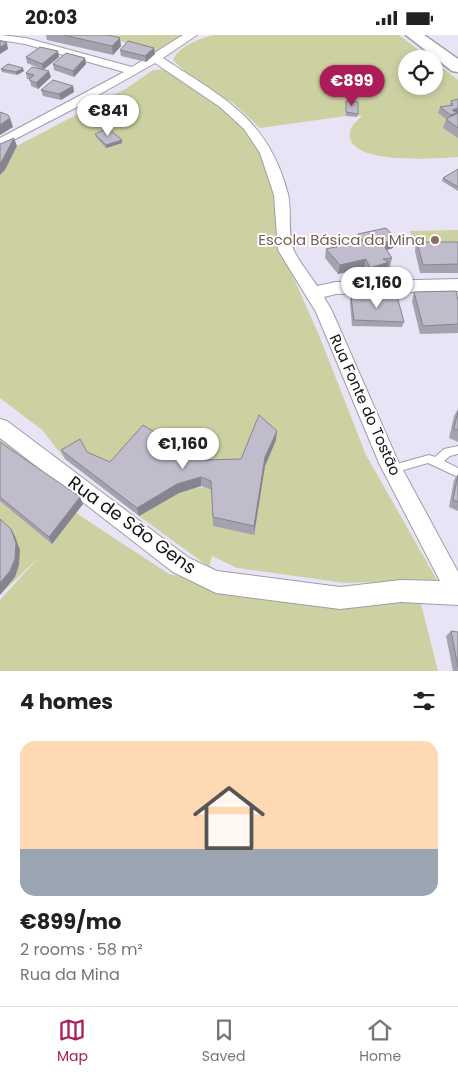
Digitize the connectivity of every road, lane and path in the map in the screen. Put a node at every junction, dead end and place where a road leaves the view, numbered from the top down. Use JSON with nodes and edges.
{"nodes":[{"id":1,"x":192,"y":35,"type":"edge"},
{"id":2,"x":414,"y":35,"type":"edge"},
{"id":3,"x":0,"y":37,"type":"edge"},
{"id":4,"x":156,"y":59,"type":"junction"},
{"id":5,"x":455,"y":63,"type":"edge"},
{"id":6,"x":135,"y":71,"type":"junction"},
{"id":7,"x":0,"y":143,"type":"edge"},
{"id":8,"x":458,"y":285,"type":"edge"},
{"id":9,"x":313,"y":293,"type":"junction"},
{"id":10,"x":0,"y":427,"type":"edge"},
{"id":11,"x":458,"y":450,"type":"edge"},
{"id":12,"x":437,"y":461,"type":"junction"},
{"id":13,"x":393,"y":469,"type":"junction"},
{"id":14,"x":458,"y":473,"type":"edge"},
{"id":15,"x":457,"y":593,"type":"edge"}],
"edges":[{"from":1,"to":4,"type":"street"},
{"from":2,"to":5,"type":"main road"},
{"from":3,"to":6,"type":"street"},
{"from":4,"to":6,"type":"street"},
{"from":4,"to":9,"type":"street","name":"Rua Fonte do Tostão"},
{"from":6,"to":7,"type":"street"},
{"from":8,"to":9,"type":"street"},
{"from":9,"to":13,"type":"street","name":"Rua Fonte do Tostão"},
{"from":10,"to":15,"type":"street","name":"Rua de São Gens"},
{"from":11,"to":12,"type":"lane"},
{"from":12,"to":13,"type":"lane"},
{"from":12,"to":14,"type":"lane"},
{"from":13,"to":15,"type":"street","name":"Rua Fonte do Tostão"}]}
